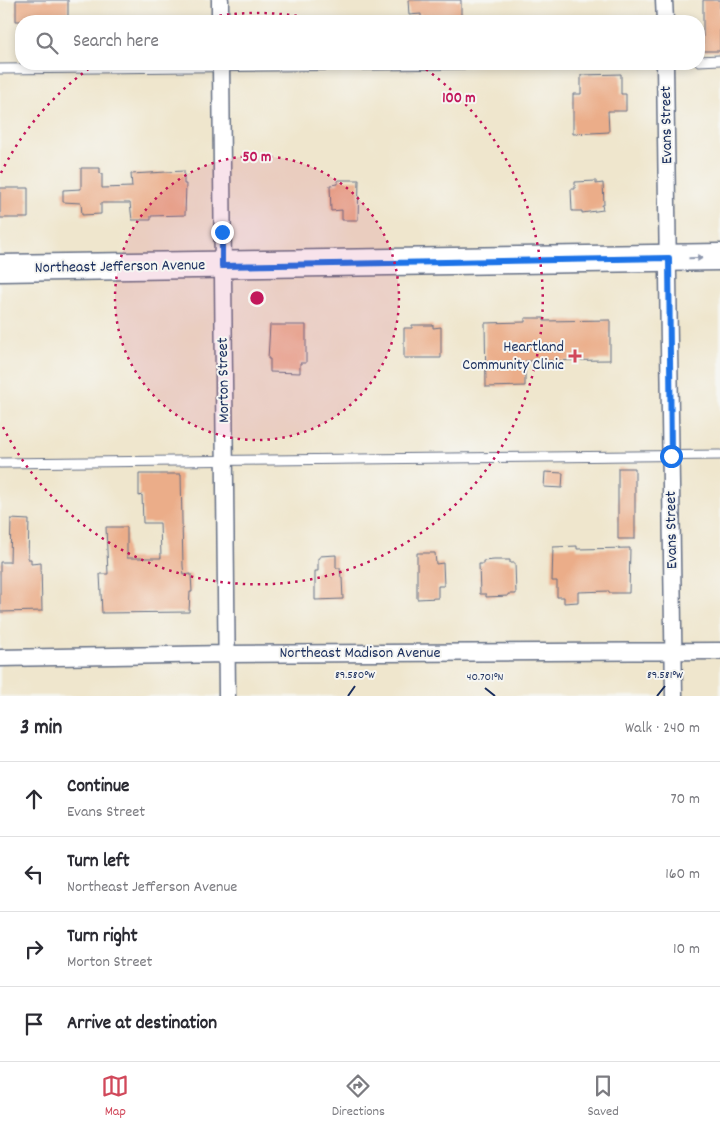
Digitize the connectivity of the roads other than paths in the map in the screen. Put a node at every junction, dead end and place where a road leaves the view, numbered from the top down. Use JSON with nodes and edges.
{"nodes":[{"id":1,"x":220,"y":0,"type":"edge"},
{"id":2,"x":664,"y":0,"type":"edge"},
{"id":3,"x":220,"y":15,"type":"edge"},
{"id":4,"x":665,"y":15,"type":"edge"},
{"id":5,"x":720,"y":60,"type":"edge"},
{"id":6,"x":705,"y":61,"type":"edge"},
{"id":7,"x":0,"y":68,"type":"edge"},
{"id":8,"x":15,"y":68,"type":"edge"},
{"id":9,"x":221,"y":70,"type":"edge"},
{"id":10,"x":666,"y":70,"type":"edge"},
{"id":11,"x":720,"y":257,"type":"edge"},
{"id":12,"x":669,"y":258,"type":"junction"},
{"id":13,"x":222,"y":266,"type":"junction"},
{"id":14,"x":0,"y":268,"type":"edge"},
{"id":15,"x":720,"y":455,"type":"edge"},
{"id":16,"x":671,"y":456,"type":"junction"},
{"id":17,"x":225,"y":462,"type":"junction"},
{"id":18,"x":0,"y":463,"type":"edge"},
{"id":19,"x":720,"y":651,"type":"edge"},
{"id":20,"x":673,"y":652,"type":"junction"},
{"id":21,"x":228,"y":654,"type":"junction"},
{"id":22,"x":0,"y":658,"type":"edge"},
{"id":23,"x":227,"y":696,"type":"edge"},
{"id":24,"x":674,"y":696,"type":"edge"}],
"edges":[{"from":1,"to":3,"type":"street"},
{"from":2,"to":4,"type":"street"},
{"from":5,"to":6,"type":"lane"},
{"from":7,"to":8,"type":"lane"},
{"from":9,"to":13,"type":"street","name":"Morton Street"},
{"from":10,"to":12,"type":"street","name":"Evans Street"},
{"from":12,"to":11,"type":"main road","name":"Northeast Jefferson Avenue","one_way":true},
{"from":12,"to":13,"type":"main road","name":"Northeast Jefferson Avenue"},
{"from":12,"to":16,"type":"street","name":"Evans Street"},
{"from":13,"to":14,"type":"main road","name":"Northeast Jefferson Avenue"},
{"from":13,"to":17,"type":"street","name":"Morton Street"},
{"from":15,"to":16,"type":"lane"},
{"from":16,"to":17,"type":"lane"},
{"from":16,"to":20,"type":"street","name":"Evans Street"},
{"from":17,"to":18,"type":"lane"},
{"from":17,"to":21,"type":"street","name":"Morton Street"},
{"from":19,"to":20,"type":"street","name":"Northeast Madison Avenue"},
{"from":20,"to":21,"type":"street","name":"Northeast Madison Avenue"},
{"from":20,"to":24,"type":"street","name":"Evans Street"},
{"from":21,"to":22,"type":"street","name":"Northeast Madison Avenue"},
{"from":21,"to":23,"type":"street","name":"Morton Street"}]}
